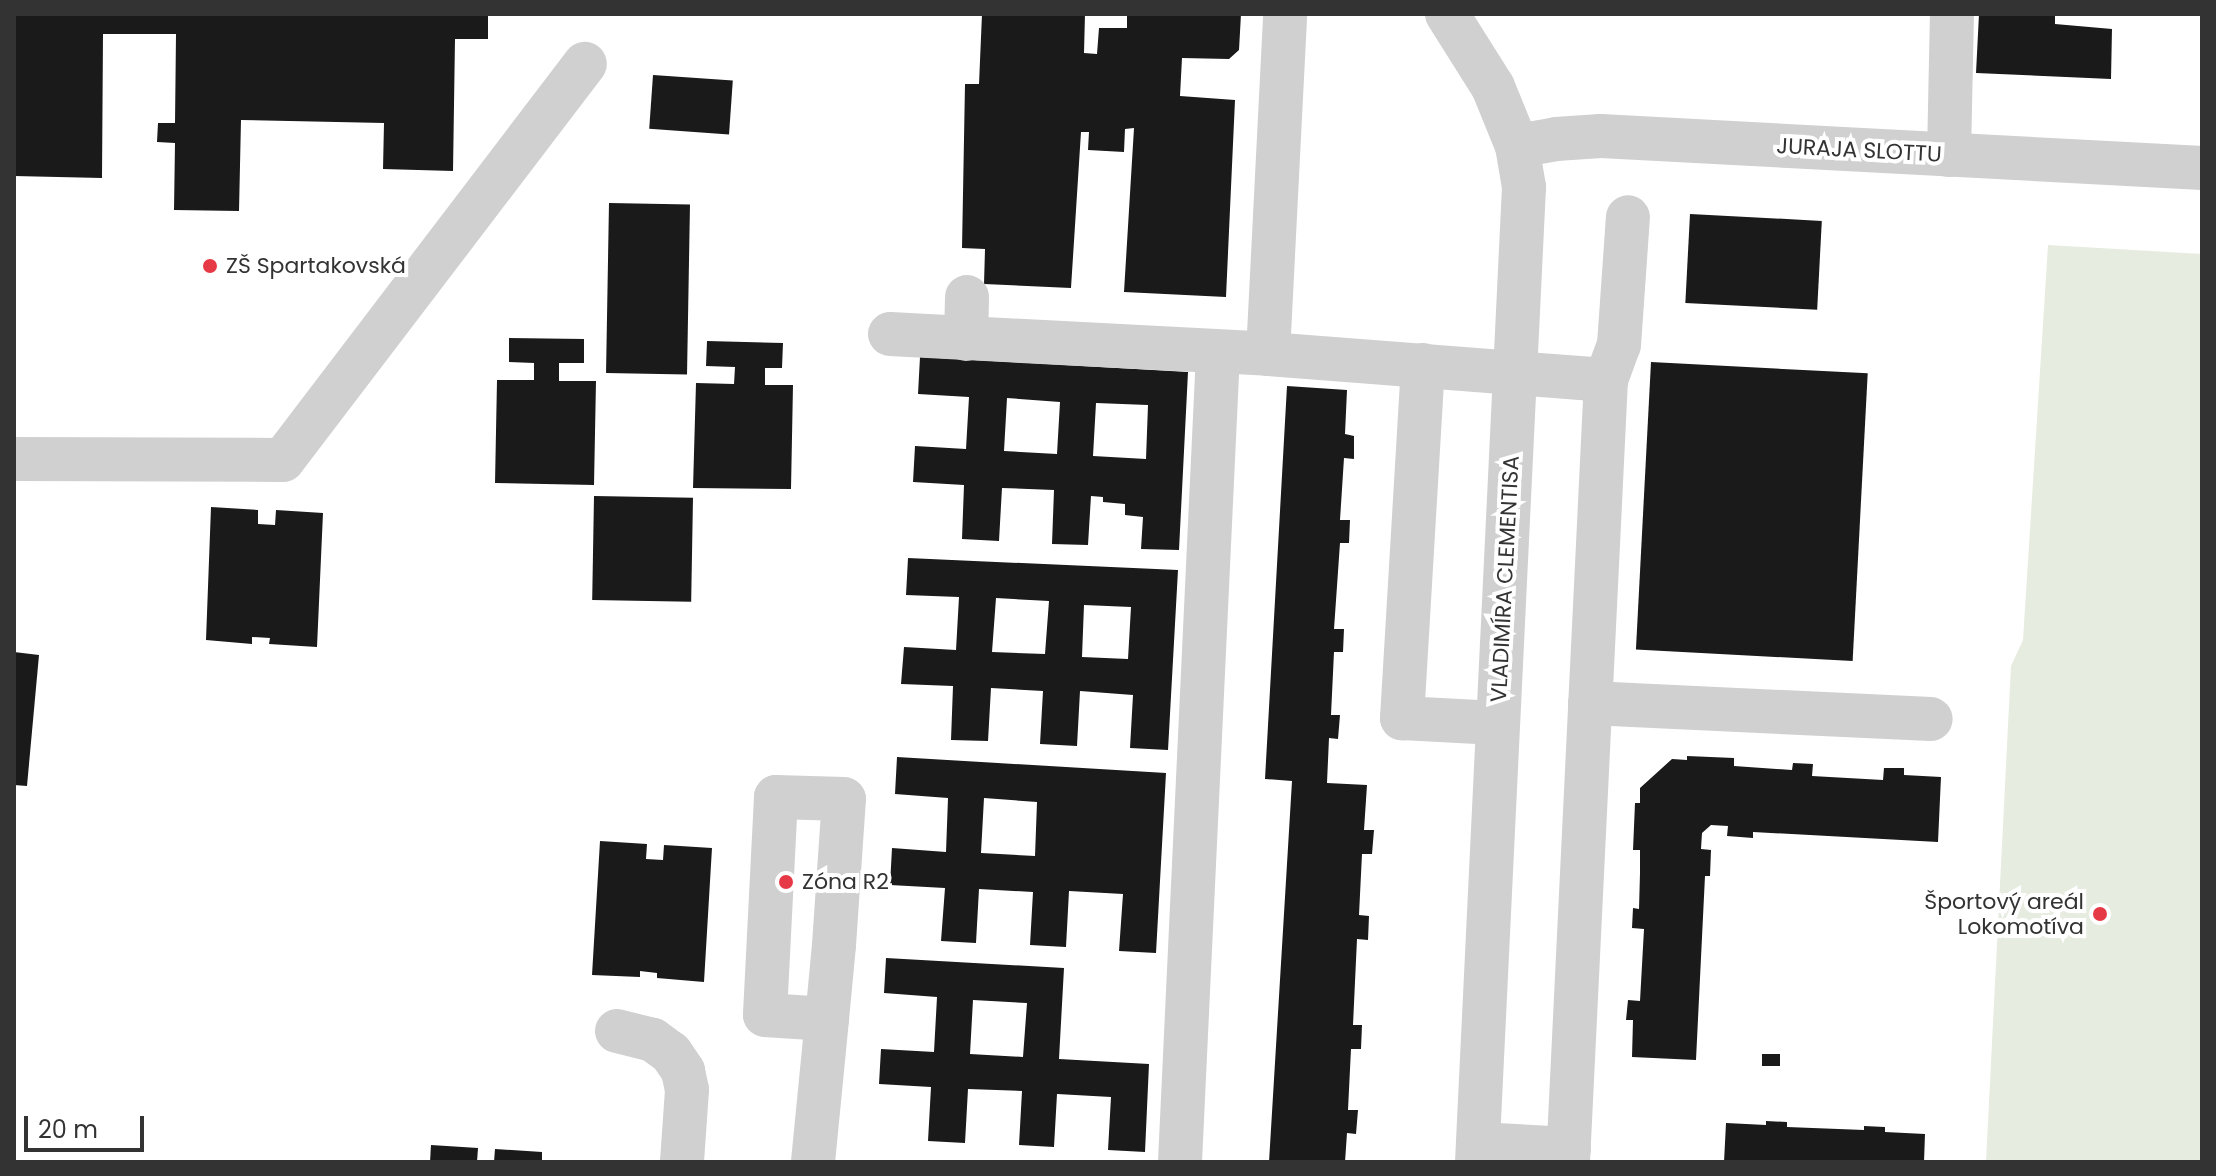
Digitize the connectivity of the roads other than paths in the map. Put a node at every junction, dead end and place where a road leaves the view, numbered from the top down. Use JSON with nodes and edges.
{"nodes":[{"id":1,"x":1285,"y":14,"type":"edge"},
{"id":2,"x":1447,"y":14,"type":"edge"},
{"id":3,"x":1952,"y":14,"type":"edge"},
{"id":4,"x":585,"y":64,"type":"dead end"},
{"id":5,"x":1517,"y":146,"type":"junction"},
{"id":6,"x":1949,"y":155,"type":"junction"},
{"id":7,"x":2202,"y":168,"type":"edge"},
{"id":8,"x":1628,"y":217,"type":"dead end"},
{"id":9,"x":890,"y":334,"type":"dead end"},
{"id":10,"x":1218,"y":352,"type":"junction"},
{"id":11,"x":1268,"y":354,"type":"junction"},
{"id":12,"x":1423,"y":365,"type":"junction"},
{"id":13,"x":1516,"y":372,"type":"junction"},
{"id":14,"x":1606,"y":380,"type":"junction"},
{"id":15,"x":14,"y":459,"type":"edge"},
{"id":16,"x":1590,"y":703,"type":"junction"},
{"id":17,"x":1931,"y":719,"type":"dead end"},
{"id":18,"x":1497,"y":723,"type":"junction"},
{"id":19,"x":827,"y":1019,"type":"junction"},
{"id":20,"x":617,"y":1031,"type":"dead end"},
{"id":21,"x":1478,"y":1153,"type":"edge"},
{"id":22,"x":1569,"y":1156,"type":"edge"},
{"id":23,"x":693,"y":1161,"type":"edge"},
{"id":24,"x":813,"y":1162,"type":"edge"},
{"id":25,"x":1180,"y":1162,"type":"edge"}],
"edges":[{"from":1,"to":11,"type":"street"},
{"from":2,"to":5,"type":"street","name":"VLADIMÍRA CLEMENTISA"},
{"from":3,"to":6,"type":"street"},
{"from":4,"to":15,"type":"street"},
{"from":5,"to":6,"type":"street","name":"JURAJA SLOTTU"},
{"from":5,"to":13,"type":"street","name":"VLADIMÍRA CLEMENTISA"},
{"from":6,"to":7,"type":"street","name":"JURAJA SLOTTU"},
{"from":8,"to":14,"type":"street"},
{"from":9,"to":10,"type":"street"},
{"from":10,"to":11,"type":"street"},
{"from":10,"to":25,"type":"street"},
{"from":11,"to":12,"type":"street"},
{"from":12,"to":13,"type":"street"},
{"from":12,"to":18,"type":"street"},
{"from":13,"to":14,"type":"street"},
{"from":13,"to":18,"type":"street","name":"VLADIMÍRA CLEMENTISA"},
{"from":14,"to":16,"type":"street"},
{"from":16,"to":17,"type":"street"},
{"from":16,"to":22,"type":"street"},
{"from":18,"to":21,"type":"street","name":"VLADIMÍRA CLEMENTISA"},
{"from":19,"to":19,"type":"street"},
{"from":19,"to":24,"type":"street"},
{"from":20,"to":23,"type":"street"},
{"from":21,"to":22,"type":"street"}]}
